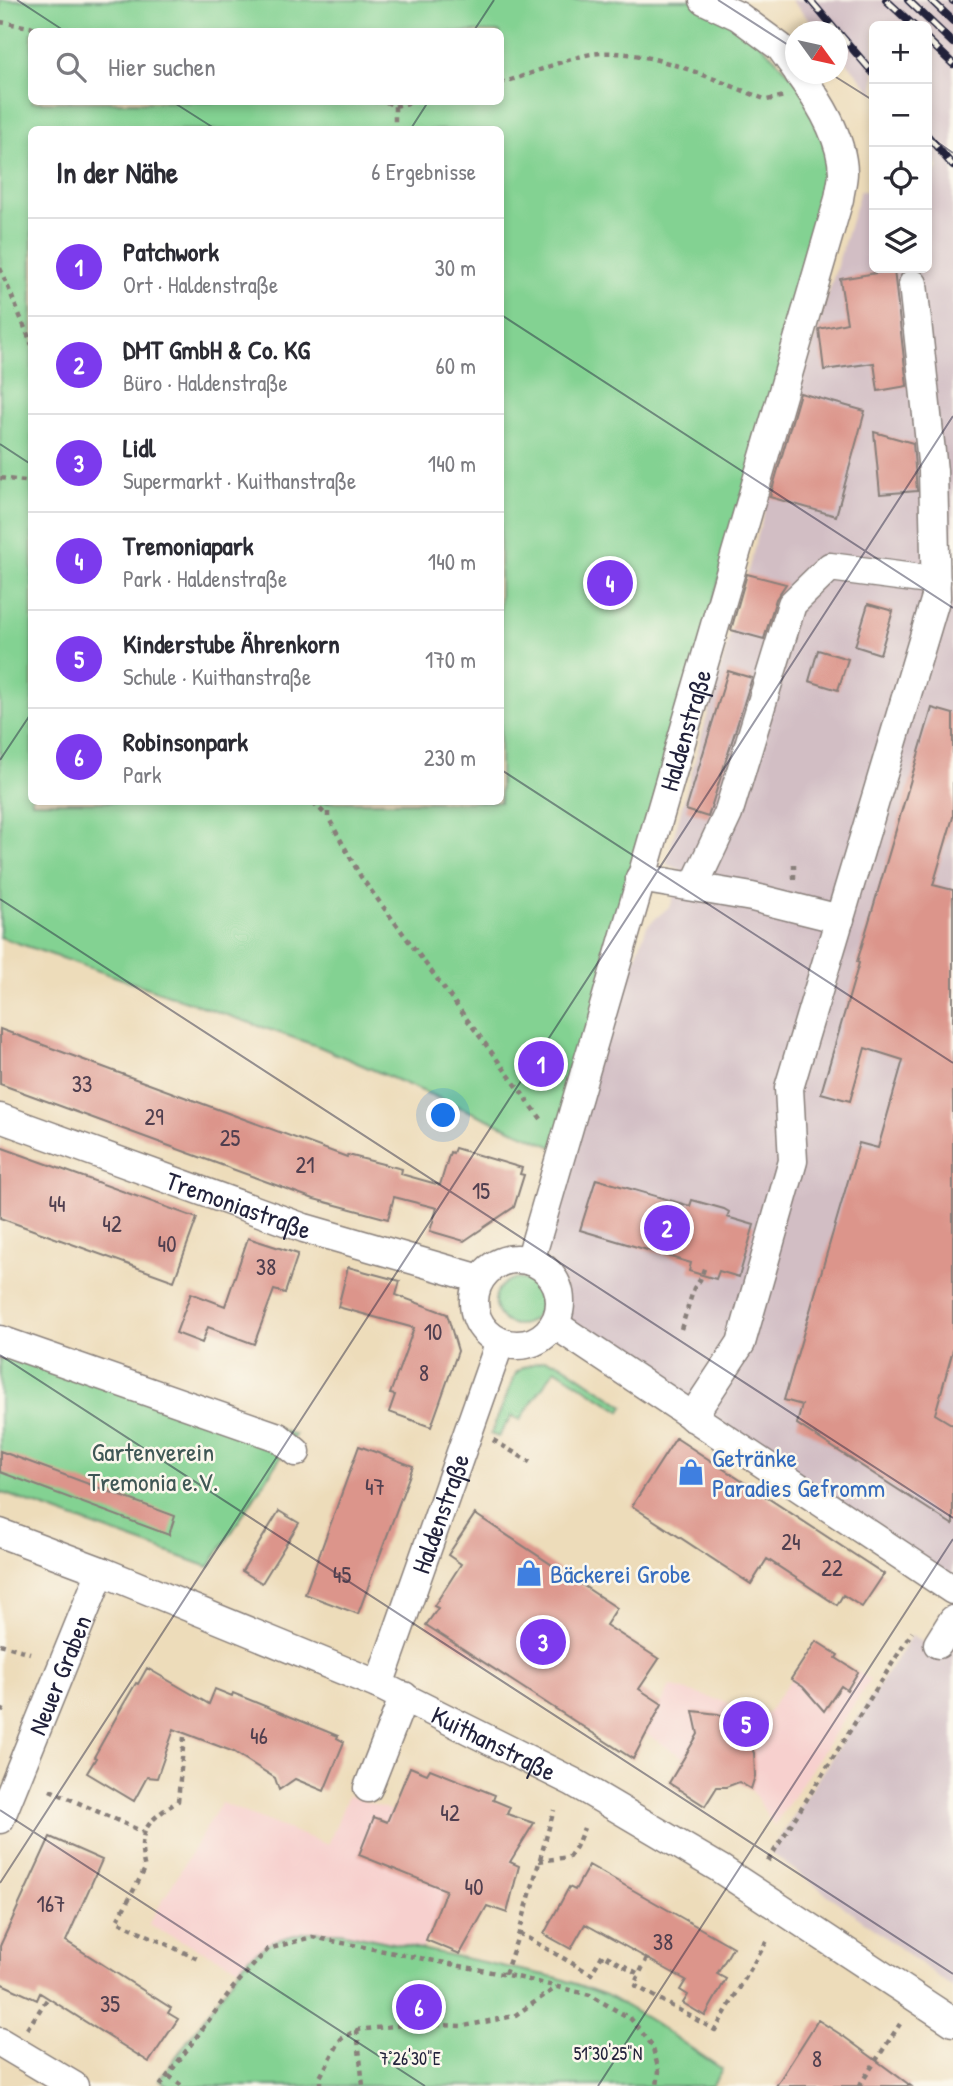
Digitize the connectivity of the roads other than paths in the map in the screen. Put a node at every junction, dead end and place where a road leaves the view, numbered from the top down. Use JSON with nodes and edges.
{"nodes":[{"id":1,"x":704,"y":0,"type":"edge"},
{"id":2,"x":785,"y":54,"type":"edge"},
{"id":3,"x":805,"y":84,"type":"edge"},
{"id":4,"x":913,"y":285,"type":"dead end"},
{"id":5,"x":936,"y":581,"type":"junction"},
{"id":6,"x":640,"y":878,"type":"junction"},
{"id":7,"x":694,"y":886,"type":"junction"},
{"id":8,"x":840,"y":919,"type":"junction"},
{"id":9,"x":0,"y":1118,"type":"edge"},
{"id":10,"x":530,"y":1261,"type":"junction"},
{"id":11,"x":480,"y":1279,"type":"junction"},
{"id":12,"x":554,"y":1324,"type":"junction"},
{"id":13,"x":0,"y":1340,"type":"edge"},
{"id":14,"x":500,"y":1342,"type":"junction"},
{"id":15,"x":692,"y":1417,"type":"junction"},
{"id":16,"x":296,"y":1452,"type":"dead end"},
{"id":17,"x":0,"y":1533,"type":"edge"},
{"id":18,"x":101,"y":1571,"type":"junction"},
{"id":19,"x":953,"y":1590,"type":"edge"},
{"id":20,"x":953,"y":1620,"type":"edge"},
{"id":21,"x":938,"y":1644,"type":"dead end"},
{"id":22,"x":391,"y":1690,"type":"junction"},
{"id":23,"x":368,"y":1788,"type":"dead end"},
{"id":24,"x":0,"y":1819,"type":"edge"},
{"id":25,"x":953,"y":2022,"type":"edge"},
{"id":26,"x":7,"y":2046,"type":"edge"},
{"id":27,"x":74,"y":2086,"type":"edge"}],
"edges":[{"from":1,"to":2,"type":"street","name":"Haldenstraße"},
{"from":3,"to":6,"type":"street","name":"Haldenstraße"},
{"from":4,"to":5,"type":"street"},
{"from":5,"to":7,"type":"street"},
{"from":5,"to":8,"type":"street"},
{"from":6,"to":7,"type":"street"},
{"from":6,"to":10,"type":"street","name":"Haldenstraße"},
{"from":7,"to":8,"type":"street"},
{"from":8,"to":15,"type":"street"},
{"from":9,"to":11,"type":"street","name":"Tremoniastraße"},
{"from":10,"to":11,"type":"street"},
{"from":10,"to":12,"type":"street"},
{"from":11,"to":14,"type":"street"},
{"from":12,"to":14,"type":"street"},
{"from":12,"to":15,"type":"street"},
{"from":13,"to":16,"type":"street"},
{"from":14,"to":22,"type":"street","name":"Haldenstraße"},
{"from":15,"to":19,"type":"street"},
{"from":17,"to":18,"type":"street","name":"Kuithanstraße"},
{"from":18,"to":22,"type":"street","name":"Kuithanstraße"},
{"from":18,"to":24,"type":"street","name":"Neuer Graben"},
{"from":20,"to":21,"type":"street"},
{"from":22,"to":23,"type":"street","name":"Haldenstraße"},
{"from":22,"to":25,"type":"street","name":"Kuithanstraße"},
{"from":26,"to":27,"type":"street"}]}
